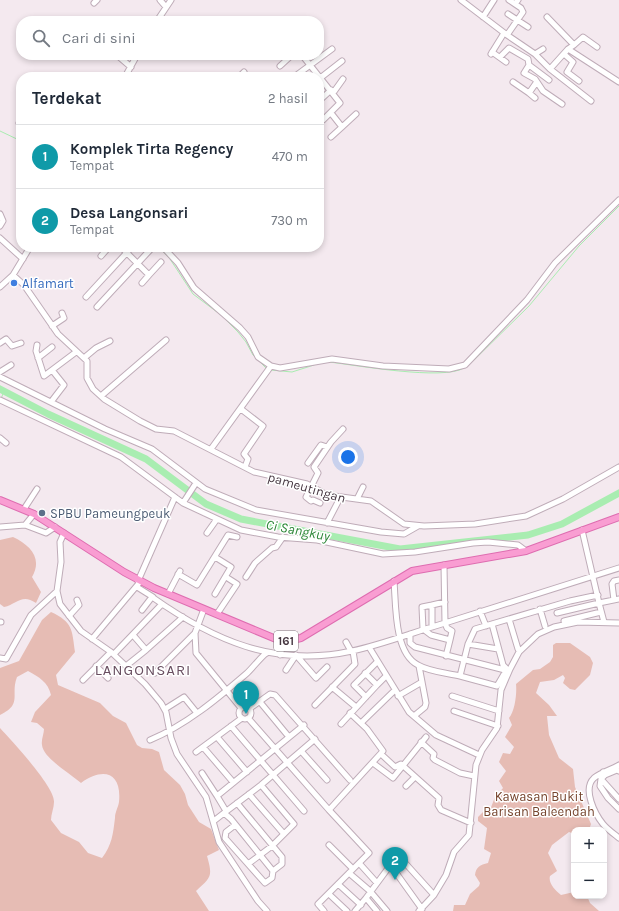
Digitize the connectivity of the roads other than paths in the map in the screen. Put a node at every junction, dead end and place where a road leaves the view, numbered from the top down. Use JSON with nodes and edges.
{"nodes":[{"id":1,"x":160,"y":0,"type":"edge"},
{"id":2,"x":171,"y":0,"type":"edge"},
{"id":3,"x":461,"y":0,"type":"edge"},
{"id":4,"x":494,"y":0,"type":"edge"},
{"id":5,"x":509,"y":0,"type":"edge"},
{"id":6,"x":516,"y":2,"type":"edge"},
{"id":7,"x":166,"y":6,"type":"junction"},
{"id":8,"x":508,"y":14,"type":"dead end"},
{"id":9,"x":160,"y":16,"type":"edge"},
{"id":10,"x":483,"y":17,"type":"junction"},
{"id":11,"x":546,"y":17,"type":"dead end"},
{"id":12,"x":518,"y":20,"type":"junction"},
{"id":13,"x":528,"y":27,"type":"dead end"},
{"id":14,"x":506,"y":34,"type":"junction"},
{"id":15,"x":574,"y":45,"type":"junction"},
{"id":16,"x":597,"y":47,"type":"dead end"},
{"id":17,"x":332,"y":49,"type":"dead end"},
{"id":18,"x":543,"y":49,"type":"dead end"},
{"id":19,"x":568,"y":49,"type":"junction"},
{"id":20,"x":535,"y":54,"type":"junction"},
{"id":21,"x":564,"y":54,"type":"junction"},
{"id":22,"x":324,"y":55,"type":"edge"},
{"id":23,"x":500,"y":57,"type":"junction"},
{"id":24,"x":123,"y":60,"type":"edge"},
{"id":25,"x":134,"y":60,"type":"edge"},
{"id":26,"x":287,"y":60,"type":"edge"},
{"id":27,"x":306,"y":60,"type":"edge"},
{"id":28,"x":317,"y":60,"type":"edge"},
{"id":29,"x":342,"y":61,"type":"dead end"},
{"id":30,"x":506,"y":62,"type":"dead end"},
{"id":31,"x":310,"y":65,"type":"junction"},
{"id":32,"x":529,"y":65,"type":"junction"},
{"id":33,"x":131,"y":66,"type":"junction"},
{"id":34,"x":280,"y":66,"type":"dead end"},
{"id":35,"x":550,"y":69,"type":"junction"},
{"id":36,"x":128,"y":72,"type":"edge"},
{"id":37,"x":301,"y":72,"type":"edge"},
{"id":38,"x":315,"y":72,"type":"edge"},
{"id":39,"x":324,"y":75,"type":"edge"},
{"id":40,"x":343,"y":79,"type":"dead end"},
{"id":41,"x":549,"y":80,"type":"dead end"},
{"id":42,"x":579,"y":81,"type":"dead end"},
{"id":43,"x":513,"y":82,"type":"dead end"},
{"id":44,"x":619,"y":82,"type":"edge"},
{"id":45,"x":324,"y":83,"type":"edge"},
{"id":46,"x":536,"y":83,"type":"junction"},
{"id":47,"x":332,"y":92,"type":"junction"},
{"id":48,"x":529,"y":93,"type":"junction"},
{"id":49,"x":324,"y":98,"type":"edge"},
{"id":50,"x":535,"y":98,"type":"dead end"},
{"id":51,"x":591,"y":101,"type":"dead end"},
{"id":52,"x":562,"y":104,"type":"dead end"},
{"id":53,"x":331,"y":114,"type":"junction"},
{"id":54,"x":356,"y":114,"type":"dead end"},
{"id":55,"x":324,"y":118,"type":"edge"},
{"id":56,"x":342,"y":127,"type":"junction"},
{"id":57,"x":331,"y":137,"type":"dead end"},
{"id":58,"x":619,"y":200,"type":"edge"},
{"id":59,"x":0,"y":208,"type":"edge"},
{"id":60,"x":0,"y":214,"type":"edge"},
{"id":61,"x":0,"y":226,"type":"edge"},
{"id":62,"x":0,"y":238,"type":"edge"},
{"id":63,"x":27,"y":252,"type":"edge"},
{"id":64,"x":105,"y":252,"type":"edge"},
{"id":65,"x":148,"y":252,"type":"edge"},
{"id":66,"x":168,"y":252,"type":"edge"},
{"id":67,"x":127,"y":253,"type":"joint"},
{"id":68,"x":101,"y":256,"type":"dead end"},
{"id":69,"x":23,"y":259,"type":"junction"},
{"id":70,"x":161,"y":262,"type":"dead end"},
{"id":71,"x":138,"y":264,"type":"junction"},
{"id":72,"x":13,"y":275,"type":"junction"},
{"id":73,"x":149,"y":275,"type":"junction"},
{"id":74,"x":142,"y":283,"type":"dead end"},
{"id":75,"x":0,"y":287,"type":"edge"},
{"id":76,"x":86,"y":297,"type":"dead end"},
{"id":77,"x":97,"y":306,"type":"dead end"},
{"id":78,"x":62,"y":313,"type":"dead end"},
{"id":79,"x":52,"y":326,"type":"junction"},
{"id":80,"x":166,"y":340,"type":"dead end"},
{"id":81,"x":110,"y":341,"type":"dead end"},
{"id":82,"x":0,"y":343,"type":"edge"},
{"id":83,"x":21,"y":343,"type":"dead end"},
{"id":84,"x":37,"y":345,"type":"dead end"},
{"id":85,"x":52,"y":348,"type":"dead end"},
{"id":86,"x":76,"y":352,"type":"junction"},
{"id":87,"x":38,"y":358,"type":"junction"},
{"id":88,"x":84,"y":358,"type":"junction"},
{"id":89,"x":11,"y":365,"type":"dead end"},
{"id":90,"x":270,"y":368,"type":"junction"},
{"id":91,"x":52,"y":370,"type":"junction"},
{"id":92,"x":0,"y":372,"type":"edge"},
{"id":93,"x":0,"y":377,"type":"edge"},
{"id":94,"x":101,"y":396,"type":"junction"},
{"id":95,"x":2,"y":401,"type":"edge"},
{"id":96,"x":52,"y":402,"type":"junction"},
{"id":97,"x":241,"y":409,"type":"junction"},
{"id":98,"x":343,"y":429,"type":"dead end"},
{"id":99,"x":0,"y":438,"type":"edge"},
{"id":100,"x":6,"y":443,"type":"dead end"},
{"id":101,"x":327,"y":447,"type":"junction"},
{"id":102,"x":211,"y":449,"type":"junction"},
{"id":103,"x":308,"y":464,"type":"dead end"},
{"id":104,"x":245,"y":467,"type":"junction"},
{"id":105,"x":619,"y":467,"type":"edge"},
{"id":106,"x":195,"y":484,"type":"junction"},
{"id":107,"x":310,"y":486,"type":"junction"},
{"id":108,"x":363,"y":487,"type":"dead end"},
{"id":109,"x":37,"y":489,"type":"dead end"},
{"id":110,"x":175,"y":497,"type":"junction"},
{"id":111,"x":340,"y":498,"type":"junction"},
{"id":112,"x":357,"y":499,"type":"junction"},
{"id":113,"x":0,"y":500,"type":"edge"},
{"id":114,"x":184,"y":502,"type":"junction"},
{"id":115,"x":320,"y":503,"type":"dead end"},
{"id":116,"x":24,"y":509,"type":"junction"},
{"id":117,"x":34,"y":514,"type":"junction"},
{"id":118,"x":619,"y":517,"type":"edge"},
{"id":119,"x":217,"y":519,"type":"junction"},
{"id":120,"x":327,"y":523,"type":"junction"},
{"id":121,"x":25,"y":525,"type":"junction"},
{"id":122,"x":418,"y":526,"type":"junction"},
{"id":123,"x":0,"y":527,"type":"edge"},
{"id":124,"x":55,"y":527,"type":"junction"},
{"id":125,"x":582,"y":530,"type":"junction"},
{"id":126,"x":64,"y":533,"type":"junction"},
{"id":127,"x":207,"y":533,"type":"dead end"},
{"id":128,"x":237,"y":537,"type":"dead end"},
{"id":129,"x":283,"y":537,"type":"junction"},
{"id":130,"x":526,"y":551,"type":"junction"},
{"id":131,"x":215,"y":556,"type":"junction"},
{"id":132,"x":444,"y":565,"type":"junction"},
{"id":133,"x":619,"y":568,"type":"edge"},
{"id":134,"x":594,"y":576,"type":"junction"},
{"id":135,"x":226,"y":577,"type":"junction"},
{"id":136,"x":246,"y":577,"type":"dead end"},
{"id":137,"x":619,"y":580,"type":"edge"},
{"id":138,"x":394,"y":581,"type":"junction"},
{"id":139,"x":139,"y":583,"type":"junction"},
{"id":140,"x":57,"y":592,"type":"junction"},
{"id":141,"x":168,"y":594,"type":"junction"},
{"id":142,"x":215,"y":594,"type":"dead end"},
{"id":143,"x":598,"y":595,"type":"junction"},
{"id":144,"x":153,"y":597,"type":"junction"},
{"id":145,"x":77,"y":600,"type":"dead end"},
{"id":146,"x":617,"y":600,"type":"edge"},
{"id":147,"x":445,"y":602,"type":"junction"},
{"id":148,"x":599,"y":603,"type":"junction"},
{"id":149,"x":162,"y":604,"type":"junction"},
{"id":150,"x":432,"y":605,"type":"junction"},
{"id":151,"x":204,"y":609,"type":"junction"},
{"id":152,"x":540,"y":609,"type":"junction"},
{"id":153,"x":142,"y":610,"type":"dead end"},
{"id":154,"x":480,"y":611,"type":"junction"},
{"id":155,"x":601,"y":612,"type":"junction"},
{"id":156,"x":558,"y":613,"type":"dead end"},
{"id":157,"x":217,"y":614,"type":"junction"},
{"id":158,"x":69,"y":616,"type":"junction"},
{"id":159,"x":183,"y":618,"type":"junction"},
{"id":160,"x":509,"y":619,"type":"junction"},
{"id":161,"x":604,"y":622,"type":"junction"},
{"id":162,"x":445,"y":623,"type":"junction"},
{"id":163,"x":619,"y":623,"type":"edge"},
{"id":164,"x":492,"y":624,"type":"junction"},
{"id":165,"x":198,"y":626,"type":"junction"},
{"id":166,"x":486,"y":626,"type":"junction"},
{"id":167,"x":545,"y":626,"type":"junction"},
{"id":168,"x":432,"y":627,"type":"junction"},
{"id":169,"x":423,"y":629,"type":"junction"},
{"id":170,"x":195,"y":633,"type":"junction"},
{"id":171,"x":410,"y":634,"type":"junction"},
{"id":172,"x":133,"y":636,"type":"junction"},
{"id":173,"x":399,"y":637,"type":"junction"},
{"id":174,"x":92,"y":639,"type":"junction"},
{"id":175,"x":450,"y":640,"type":"junction"},
{"id":176,"x":284,"y":641,"type":"junction"},
{"id":177,"x":346,"y":642,"type":"dead end"},
{"id":178,"x":468,"y":644,"type":"junction"},
{"id":179,"x":369,"y":647,"type":"junction"},
{"id":180,"x":498,"y":649,"type":"junction"},
{"id":181,"x":518,"y":649,"type":"junction"},
{"id":182,"x":146,"y":650,"type":"junction"},
{"id":183,"x":352,"y":651,"type":"junction"},
{"id":184,"x":112,"y":653,"type":"junction"},
{"id":185,"x":267,"y":653,"type":"junction"},
{"id":186,"x":280,"y":655,"type":"junction"},
{"id":187,"x":296,"y":655,"type":"junction"},
{"id":188,"x":446,"y":656,"type":"junction"},
{"id":189,"x":0,"y":658,"type":"edge"},
{"id":190,"x":463,"y":660,"type":"junction"},
{"id":191,"x":377,"y":662,"type":"junction"},
{"id":192,"x":96,"y":666,"type":"junction"},
{"id":193,"x":126,"y":666,"type":"junction"},
{"id":194,"x":420,"y":666,"type":"junction"},
{"id":195,"x":327,"y":667,"type":"dead end"},
{"id":196,"x":506,"y":669,"type":"junction"},
{"id":197,"x":286,"y":670,"type":"dead end"},
{"id":198,"x":365,"y":672,"type":"junction"},
{"id":199,"x":155,"y":673,"type":"dead end"},
{"id":200,"x":386,"y":676,"type":"junction"},
{"id":201,"x":460,"y":676,"type":"junction"},
{"id":202,"x":108,"y":678,"type":"dead end"},
{"id":203,"x":83,"y":680,"type":"dead end"},
{"id":204,"x":422,"y":682,"type":"junction"},
{"id":205,"x":377,"y":685,"type":"junction"},
{"id":206,"x":332,"y":687,"type":"junction"},
{"id":207,"x":226,"y":689,"type":"junction"},
{"id":208,"x":395,"y":690,"type":"junction"},
{"id":209,"x":398,"y":696,"type":"junction"},
{"id":210,"x":452,"y":696,"type":"dead end"},
{"id":211,"x":366,"y":697,"type":"junction"},
{"id":212,"x":260,"y":702,"type":"junction"},
{"id":213,"x":315,"y":705,"type":"dead end"},
{"id":214,"x":356,"y":707,"type":"junction"},
{"id":215,"x":241,"y":708,"type":"junction"},
{"id":216,"x":164,"y":709,"type":"junction"},
{"id":217,"x":249,"y":709,"type":"junction"},
{"id":218,"x":454,"y":711,"type":"dead end"},
{"id":219,"x":499,"y":711,"type":"junction"},
{"id":220,"x":197,"y":712,"type":"junction"},
{"id":221,"x":350,"y":713,"type":"junction"},
{"id":222,"x":414,"y":716,"type":"junction"},
{"id":223,"x":245,"y":718,"type":"junction"},
{"id":224,"x":361,"y":723,"type":"junction"},
{"id":225,"x":341,"y":724,"type":"dead end"},
{"id":226,"x":304,"y":725,"type":"junction"},
{"id":227,"x":231,"y":726,"type":"junction"},
{"id":228,"x":498,"y":726,"type":"junction"},
{"id":229,"x":170,"y":731,"type":"junction"},
{"id":230,"x":426,"y":736,"type":"dead end"},
{"id":231,"x":217,"y":737,"type":"junction"},
{"id":232,"x":289,"y":737,"type":"junction"},
{"id":233,"x":315,"y":739,"type":"junction"},
{"id":234,"x":150,"y":740,"type":"dead end"},
{"id":235,"x":421,"y":742,"type":"junction"},
{"id":236,"x":203,"y":747,"type":"junction"},
{"id":237,"x":275,"y":749,"type":"junction"},
{"id":238,"x":301,"y":751,"type":"junction"},
{"id":239,"x":196,"y":752,"type":"dead end"},
{"id":240,"x":381,"y":754,"type":"junction"},
{"id":241,"x":479,"y":755,"type":"junction"},
{"id":242,"x":260,"y":761,"type":"junction"},
{"id":243,"x":286,"y":763,"type":"junction"},
{"id":244,"x":373,"y":763,"type":"junction"},
{"id":245,"x":619,"y":765,"type":"edge"},
{"id":246,"x":403,"y":766,"type":"junction"},
{"id":247,"x":247,"y":772,"type":"junction"},
{"id":248,"x":619,"y":772,"type":"edge"},
{"id":249,"x":202,"y":773,"type":"dead end"},
{"id":250,"x":271,"y":775,"type":"junction"},
{"id":251,"x":474,"y":776,"type":"junction"},
{"id":252,"x":603,"y":776,"type":"junction"},
{"id":253,"x":414,"y":778,"type":"junction"},
{"id":254,"x":327,"y":780,"type":"dead end"},
{"id":255,"x":350,"y":780,"type":"dead end"},
{"id":256,"x":233,"y":782,"type":"junction"},
{"id":257,"x":261,"y":785,"type":"junction"},
{"id":258,"x":406,"y":786,"type":"dead end"},
{"id":259,"x":248,"y":794,"type":"junction"},
{"id":260,"x":216,"y":796,"type":"junction"},
{"id":261,"x":619,"y":800,"type":"edge"},
{"id":262,"x":237,"y":803,"type":"junction"},
{"id":263,"x":619,"y":809,"type":"edge"},
{"id":264,"x":329,"y":810,"type":"junction"},
{"id":265,"x":304,"y":811,"type":"dead end"},
{"id":266,"x":225,"y":812,"type":"junction"},
{"id":267,"x":215,"y":820,"type":"dead end"},
{"id":268,"x":471,"y":823,"type":"junction"},
{"id":269,"x":235,"y":825,"type":"junction"},
{"id":270,"x":284,"y":834,"type":"junction"},
{"id":271,"x":619,"y":838,"type":"edge"},
{"id":272,"x":330,"y":844,"type":"dead end"},
{"id":273,"x":272,"y":846,"type":"junction"},
{"id":274,"x":260,"y":855,"type":"junction"},
{"id":275,"x":360,"y":863,"type":"junction"},
{"id":276,"x":248,"y":864,"type":"junction"},
{"id":277,"x":406,"y":864,"type":"dead end"},
{"id":278,"x":273,"y":871,"type":"junction"},
{"id":279,"x":351,"y":871,"type":"junction"},
{"id":280,"x":377,"y":883,"type":"junction"},
{"id":281,"x":338,"y":884,"type":"junction"},
{"id":282,"x":370,"y":891,"type":"junction"},
{"id":283,"x":331,"y":896,"type":"dead end"},
{"id":284,"x":434,"y":896,"type":"junction"},
{"id":285,"x":366,"y":898,"type":"junction"},
{"id":286,"x":360,"y":905,"type":"junction"},
{"id":287,"x":382,"y":905,"type":"junction"},
{"id":288,"x":377,"y":910,"type":"edge"},
{"id":289,"x":421,"y":910,"type":"edge"},
{"id":290,"x":267,"y":911,"type":"edge"},
{"id":291,"x":324,"y":911,"type":"edge"},
{"id":292,"x":347,"y":911,"type":"edge"},
{"id":293,"x":355,"y":911,"type":"edge"},
{"id":294,"x":387,"y":911,"type":"edge"}],
"edges":[{"from":1,"to":7,"type":"street"},
{"from":2,"to":7,"type":"street"},
{"from":3,"to":10,"type":"street"},
{"from":4,"to":10,"type":"street"},
{"from":5,"to":6,"type":"street"},
{"from":6,"to":12,"type":"street"},
{"from":7,"to":9,"type":"street"},
{"from":8,"to":12,"type":"street"},
{"from":10,"to":14,"type":"street"},
{"from":11,"to":15,"type":"street"},
{"from":12,"to":13,"type":"street"},
{"from":12,"to":14,"type":"street"},
{"from":14,"to":20,"type":"street"},
{"from":14,"to":23,"type":"street"},
{"from":15,"to":16,"type":"street"},
{"from":15,"to":19,"type":"street"},
{"from":17,"to":22,"type":"street"},
{"from":18,"to":20,"type":"street"},
{"from":19,"to":21,"type":"street"},
{"from":19,"to":44,"type":"street"},
{"from":20,"to":35,"type":"street"},
{"from":21,"to":35,"type":"street"},
{"from":21,"to":42,"type":"street"},
{"from":23,"to":30,"type":"street"},
{"from":23,"to":32,"type":"street"},
{"from":24,"to":33,"type":"street"},
{"from":25,"to":33,"type":"street"},
{"from":26,"to":34,"type":"street"},
{"from":27,"to":31,"type":"street"},
{"from":28,"to":31,"type":"street"},
{"from":29,"to":39,"type":"street"},
{"from":31,"to":37,"type":"street"},
{"from":31,"to":38,"type":"street"},
{"from":32,"to":41,"type":"street"},
{"from":32,"to":46,"type":"street"},
{"from":33,"to":36,"type":"street"},
{"from":35,"to":51,"type":"street"},
{"from":40,"to":47,"type":"street"},
{"from":43,"to":48,"type":"street"},
{"from":45,"to":47,"type":"street"},
{"from":46,"to":48,"type":"street"},
{"from":46,"to":52,"type":"street"},
{"from":47,"to":49,"type":"street"},
{"from":47,"to":53,"type":"street"},
{"from":48,"to":50,"type":"street"},
{"from":53,"to":55,"type":"street"},
{"from":53,"to":56,"type":"street"},
{"from":54,"to":56,"type":"street"},
{"from":56,"to":57,"type":"street"},
{"from":58,"to":90,"type":"street"},
{"from":59,"to":60,"type":"street"},
{"from":60,"to":61,"type":"street"},
{"from":62,"to":69,"type":"street"},
{"from":63,"to":69,"type":"street"},
{"from":64,"to":68,"type":"street"},
{"from":65,"to":71,"type":"street"},
{"from":66,"to":90,"type":"street"},
{"from":67,"to":71,"type":"street"},
{"from":67,"to":76,"type":"street"},
{"from":69,"to":72,"type":"street"},
{"from":70,"to":73,"type":"street"},
{"from":71,"to":73,"type":"street"},
{"from":71,"to":77,"type":"street"},
{"from":72,"to":75,"type":"street"},
{"from":72,"to":79,"type":"street"},
{"from":73,"to":74,"type":"street"},
{"from":78,"to":79,"type":"street"},
{"from":79,"to":86,"type":"street"},
{"from":80,"to":94,"type":"street"},
{"from":81,"to":88,"type":"street"},
{"from":82,"to":83,"type":"street"},
{"from":84,"to":87,"type":"street"},
{"from":85,"to":87,"type":"street"},
{"from":86,"to":88,"type":"street"},
{"from":86,"to":91,"type":"street"},
{"from":87,"to":91,"type":"street"},
{"from":88,"to":94,"type":"street","name":"pameutingan"},
{"from":89,"to":92,"type":"street"},
{"from":90,"to":97,"type":"street"},
{"from":91,"to":96,"type":"street"},
{"from":93,"to":96,"type":"street"},
{"from":94,"to":102,"type":"street","name":"pameutingan"},
{"from":95,"to":110,"type":"street"},
{"from":96,"to":106,"type":"street"},
{"from":97,"to":102,"type":"street"},
{"from":97,"to":104,"type":"street"},
{"from":98,"to":101,"type":"street"},
{"from":99,"to":100,"type":"street"},
{"from":101,"to":103,"type":"street"},
{"from":101,"to":107,"type":"street"},
{"from":102,"to":104,"type":"street","name":"pameutingan"},
{"from":104,"to":107,"type":"street","name":"pameutingan"},
{"from":105,"to":122,"type":"street","name":"pameutingan"},
{"from":106,"to":114,"type":"street"},
{"from":106,"to":120,"type":"street"},
{"from":107,"to":111,"type":"street","name":"pameutingan"},
{"from":107,"to":115,"type":"street"},
{"from":108,"to":112,"type":"street"},
{"from":109,"to":116,"type":"street"},
{"from":110,"to":114,"type":"street"},
{"from":110,"to":139,"type":"street"},
{"from":111,"to":112,"type":"street","name":"pameutingan"},
{"from":111,"to":120,"type":"street"},
{"from":112,"to":122,"type":"street","name":"pameutingan"},
{"from":113,"to":116,"type":"main road","number":"161"},
{"from":114,"to":119,"type":"street"},
{"from":116,"to":117,"type":"main road","number":"161"},
{"from":117,"to":121,"type":"street"},
{"from":117,"to":124,"type":"main road","number":"161"},
{"from":118,"to":125,"type":"main road","number":"161"},
{"from":119,"to":127,"type":"street"},
{"from":119,"to":129,"type":"street"},
{"from":120,"to":122,"type":"street"},
{"from":121,"to":123,"type":"street"},
{"from":121,"to":124,"type":"street"},
{"from":124,"to":126,"type":"main road","number":"161"},
{"from":125,"to":130,"type":"main road","number":"161"},
{"from":125,"to":134,"type":"street"},
{"from":126,"to":139,"type":"main road","number":"161"},
{"from":126,"to":140,"type":"street"},
{"from":128,"to":131,"type":"street"},
{"from":129,"to":130,"type":"street"},
{"from":129,"to":136,"type":"street"},
{"from":130,"to":132,"type":"main road","number":"161"},
{"from":131,"to":135,"type":"street"},
{"from":131,"to":141,"type":"street"},
{"from":132,"to":138,"type":"main road","number":"161"},
{"from":132,"to":147,"type":"street"},
{"from":133,"to":134,"type":"street"},
{"from":134,"to":143,"type":"street"},
{"from":134,"to":154,"type":"street"},
{"from":135,"to":142,"type":"street"},
{"from":135,"to":157,"type":"street"},
{"from":137,"to":146,"type":"street"},
{"from":138,"to":173,"type":"street"},
{"from":138,"to":176,"type":"main road","number":"161"},
{"from":139,"to":141,"type":"main road","number":"161"},
{"from":139,"to":144,"type":"street"},
{"from":139,"to":174,"type":"street"},
{"from":140,"to":158,"type":"street"},
{"from":140,"to":189,"type":"street"},
{"from":141,"to":151,"type":"main road","number":"161"},
{"from":143,"to":148,"type":"street"},
{"from":143,"to":152,"type":"street"},
{"from":144,"to":149,"type":"street"},
{"from":144,"to":153,"type":"street"},
{"from":145,"to":158,"type":"street"},
{"from":146,"to":148,"type":"street"},
{"from":147,"to":150,"type":"street"},
{"from":147,"to":162,"type":"street"},
{"from":148,"to":155,"type":"street"},
{"from":148,"to":156,"type":"street"},
{"from":149,"to":159,"type":"street"},
{"from":149,"to":172,"type":"street"},
{"from":150,"to":168,"type":"street"},
{"from":150,"to":169,"type":"street"},
{"from":151,"to":157,"type":"main road","number":"161"},
{"from":151,"to":165,"type":"street"},
{"from":152,"to":160,"type":"street"},
{"from":152,"to":167,"type":"street"},
{"from":154,"to":162,"type":"street"},
{"from":154,"to":166,"type":"street"},
{"from":155,"to":161,"type":"street"},
{"from":155,"to":167,"type":"street"},
{"from":157,"to":176,"type":"main road","number":"161"},
{"from":158,"to":174,"type":"street"},
{"from":159,"to":165,"type":"street"},
{"from":159,"to":182,"type":"street"},
{"from":160,"to":164,"type":"street"},
{"from":160,"to":181,"type":"street"},
{"from":161,"to":163,"type":"street"},
{"from":161,"to":219,"type":"street"},
{"from":162,"to":168,"type":"street"},
{"from":162,"to":175,"type":"street"},
{"from":164,"to":166,"type":"street"},
{"from":164,"to":180,"type":"street"},
{"from":165,"to":170,"type":"street"},
{"from":165,"to":185,"type":"street"},
{"from":166,"to":178,"type":"street"},
{"from":167,"to":181,"type":"street"},
{"from":168,"to":169,"type":"street"},
{"from":169,"to":171,"type":"street"},
{"from":169,"to":175,"type":"street"},
{"from":170,"to":199,"type":"street"},
{"from":170,"to":207,"type":"street"},
{"from":171,"to":173,"type":"street"},
{"from":171,"to":188,"type":"street"},
{"from":172,"to":182,"type":"street"},
{"from":172,"to":184,"type":"street"},
{"from":173,"to":179,"type":"street"},
{"from":173,"to":194,"type":"street"},
{"from":174,"to":184,"type":"street"},
{"from":175,"to":188,"type":"street"},
{"from":176,"to":186,"type":"street"},
{"from":177,"to":183,"type":"street"},
{"from":178,"to":180,"type":"street"},
{"from":178,"to":190,"type":"street"},
{"from":179,"to":183,"type":"street"},
{"from":179,"to":191,"type":"street"},
{"from":180,"to":196,"type":"street"},
{"from":181,"to":196,"type":"street"},
{"from":182,"to":193,"type":"street"},
{"from":183,"to":187,"type":"street"},
{"from":183,"to":206,"type":"street"},
{"from":184,"to":192,"type":"street"},
{"from":184,"to":193,"type":"street"},
{"from":185,"to":186,"type":"street"},
{"from":185,"to":207,"type":"street"},
{"from":186,"to":187,"type":"street"},
{"from":187,"to":195,"type":"street"},
{"from":187,"to":197,"type":"street"},
{"from":188,"to":190,"type":"street"},
{"from":190,"to":196,"type":"street"},
{"from":190,"to":201,"type":"street"},
{"from":191,"to":198,"type":"street"},
{"from":191,"to":200,"type":"street"},
{"from":192,"to":202,"type":"street"},
{"from":192,"to":203,"type":"street"},
{"from":193,"to":216,"type":"street"},
{"from":194,"to":201,"type":"street"},
{"from":194,"to":204,"type":"street"},
{"from":196,"to":201,"type":"street"},
{"from":198,"to":205,"type":"street"},
{"from":198,"to":211,"type":"street"},
{"from":200,"to":205,"type":"street"},
{"from":200,"to":208,"type":"street"},
{"from":204,"to":209,"type":"street"},
{"from":204,"to":222,"type":"street"},
{"from":205,"to":211,"type":"street"},
{"from":206,"to":213,"type":"street"},
{"from":206,"to":214,"type":"street"},
{"from":207,"to":215,"type":"street"},
{"from":207,"to":220,"type":"street"},
{"from":208,"to":209,"type":"street"},
{"from":208,"to":224,"type":"street"},
{"from":209,"to":222,"type":"street"},
{"from":210,"to":219,"type":"street"},
{"from":211,"to":214,"type":"street"},
{"from":212,"to":217,"type":"street"},
{"from":212,"to":226,"type":"street"},
{"from":212,"to":232,"type":"street"},
{"from":214,"to":221,"type":"street"},
{"from":215,"to":217,"type":"street"},
{"from":215,"to":223,"type":"street"},
{"from":216,"to":220,"type":"street"},
{"from":216,"to":229,"type":"street"},
{"from":217,"to":223,"type":"street"},
{"from":218,"to":228,"type":"street"},
{"from":219,"to":228,"type":"street"},
{"from":220,"to":229,"type":"street"},
{"from":221,"to":224,"type":"street"},
{"from":221,"to":225,"type":"street"},
{"from":222,"to":241,"type":"street"},
{"from":223,"to":227,"type":"street"},
{"from":223,"to":237,"type":"street"},
{"from":224,"to":240,"type":"street"},
{"from":226,"to":232,"type":"street"},
{"from":226,"to":233,"type":"street"},
{"from":227,"to":231,"type":"street"},
{"from":227,"to":242,"type":"street"},
{"from":228,"to":241,"type":"street"},
{"from":229,"to":234,"type":"street"},
{"from":229,"to":290,"type":"street"},
{"from":230,"to":235,"type":"street"},
{"from":231,"to":236,"type":"street"},
{"from":231,"to":247,"type":"street"},
{"from":232,"to":237,"type":"street"},
{"from":233,"to":238,"type":"street"},
{"from":233,"to":255,"type":"street"},
{"from":235,"to":246,"type":"street"},
{"from":235,"to":251,"type":"street"},
{"from":236,"to":239,"type":"street"},
{"from":236,"to":256,"type":"street"},
{"from":237,"to":242,"type":"street"},
{"from":237,"to":243,"type":"street"},
{"from":238,"to":243,"type":"street"},
{"from":238,"to":254,"type":"street"},
{"from":240,"to":244,"type":"street"},
{"from":240,"to":246,"type":"street"},
{"from":241,"to":251,"type":"street"},
{"from":242,"to":247,"type":"street"},
{"from":242,"to":250,"type":"street"},
{"from":243,"to":250,"type":"street"},
{"from":243,"to":264,"type":"street"},
{"from":244,"to":246,"type":"street"},
{"from":244,"to":264,"type":"street"},
{"from":245,"to":252,"type":"street"},
{"from":246,"to":253,"type":"street"},
{"from":247,"to":256,"type":"street"},
{"from":248,"to":252,"type":"street"},
{"from":249,"to":260,"type":"street"},
{"from":250,"to":257,"type":"street"},
{"from":250,"to":265,"type":"street"},
{"from":251,"to":268,"type":"street"},
{"from":252,"to":261,"type":"street"},
{"from":252,"to":263,"type":"street"},
{"from":252,"to":271,"type":"street"},
{"from":253,"to":258,"type":"street"},
{"from":253,"to":268,"type":"street"},
{"from":256,"to":260,"type":"street"},
{"from":257,"to":259,"type":"street"},
{"from":257,"to":270,"type":"street"},
{"from":259,"to":262,"type":"street"},
{"from":259,"to":270,"type":"street"},
{"from":260,"to":266,"type":"street"},
{"from":262,"to":266,"type":"street"},
{"from":262,"to":273,"type":"street"},
{"from":264,"to":275,"type":"street"},
{"from":266,"to":267,"type":"street"},
{"from":266,"to":269,"type":"street"},
{"from":268,"to":284,"type":"street"},
{"from":269,"to":274,"type":"street"},
{"from":269,"to":276,"type":"street"},
{"from":270,"to":273,"type":"street"},
{"from":272,"to":279,"type":"street"},
{"from":273,"to":274,"type":"street"},
{"from":273,"to":278,"type":"street"},
{"from":274,"to":276,"type":"street"},
{"from":274,"to":278,"type":"street"},
{"from":275,"to":279,"type":"street"},
{"from":275,"to":280,"type":"street"},
{"from":276,"to":278,"type":"street"},
{"from":277,"to":284,"type":"street"},
{"from":279,"to":281,"type":"street"},
{"from":279,"to":282,"type":"street"},
{"from":280,"to":282,"type":"street"},
{"from":280,"to":289,"type":"street"},
{"from":281,"to":286,"type":"street"},
{"from":281,"to":291,"type":"street"},
{"from":282,"to":285,"type":"street"},
{"from":282,"to":287,"type":"street"},
{"from":283,"to":292,"type":"street"},
{"from":284,"to":289,"type":"street"},
{"from":285,"to":286,"type":"street"},
{"from":285,"to":288,"type":"street"},
{"from":286,"to":293,"type":"street"},
{"from":287,"to":288,"type":"street"},
{"from":287,"to":294,"type":"street"}]}
